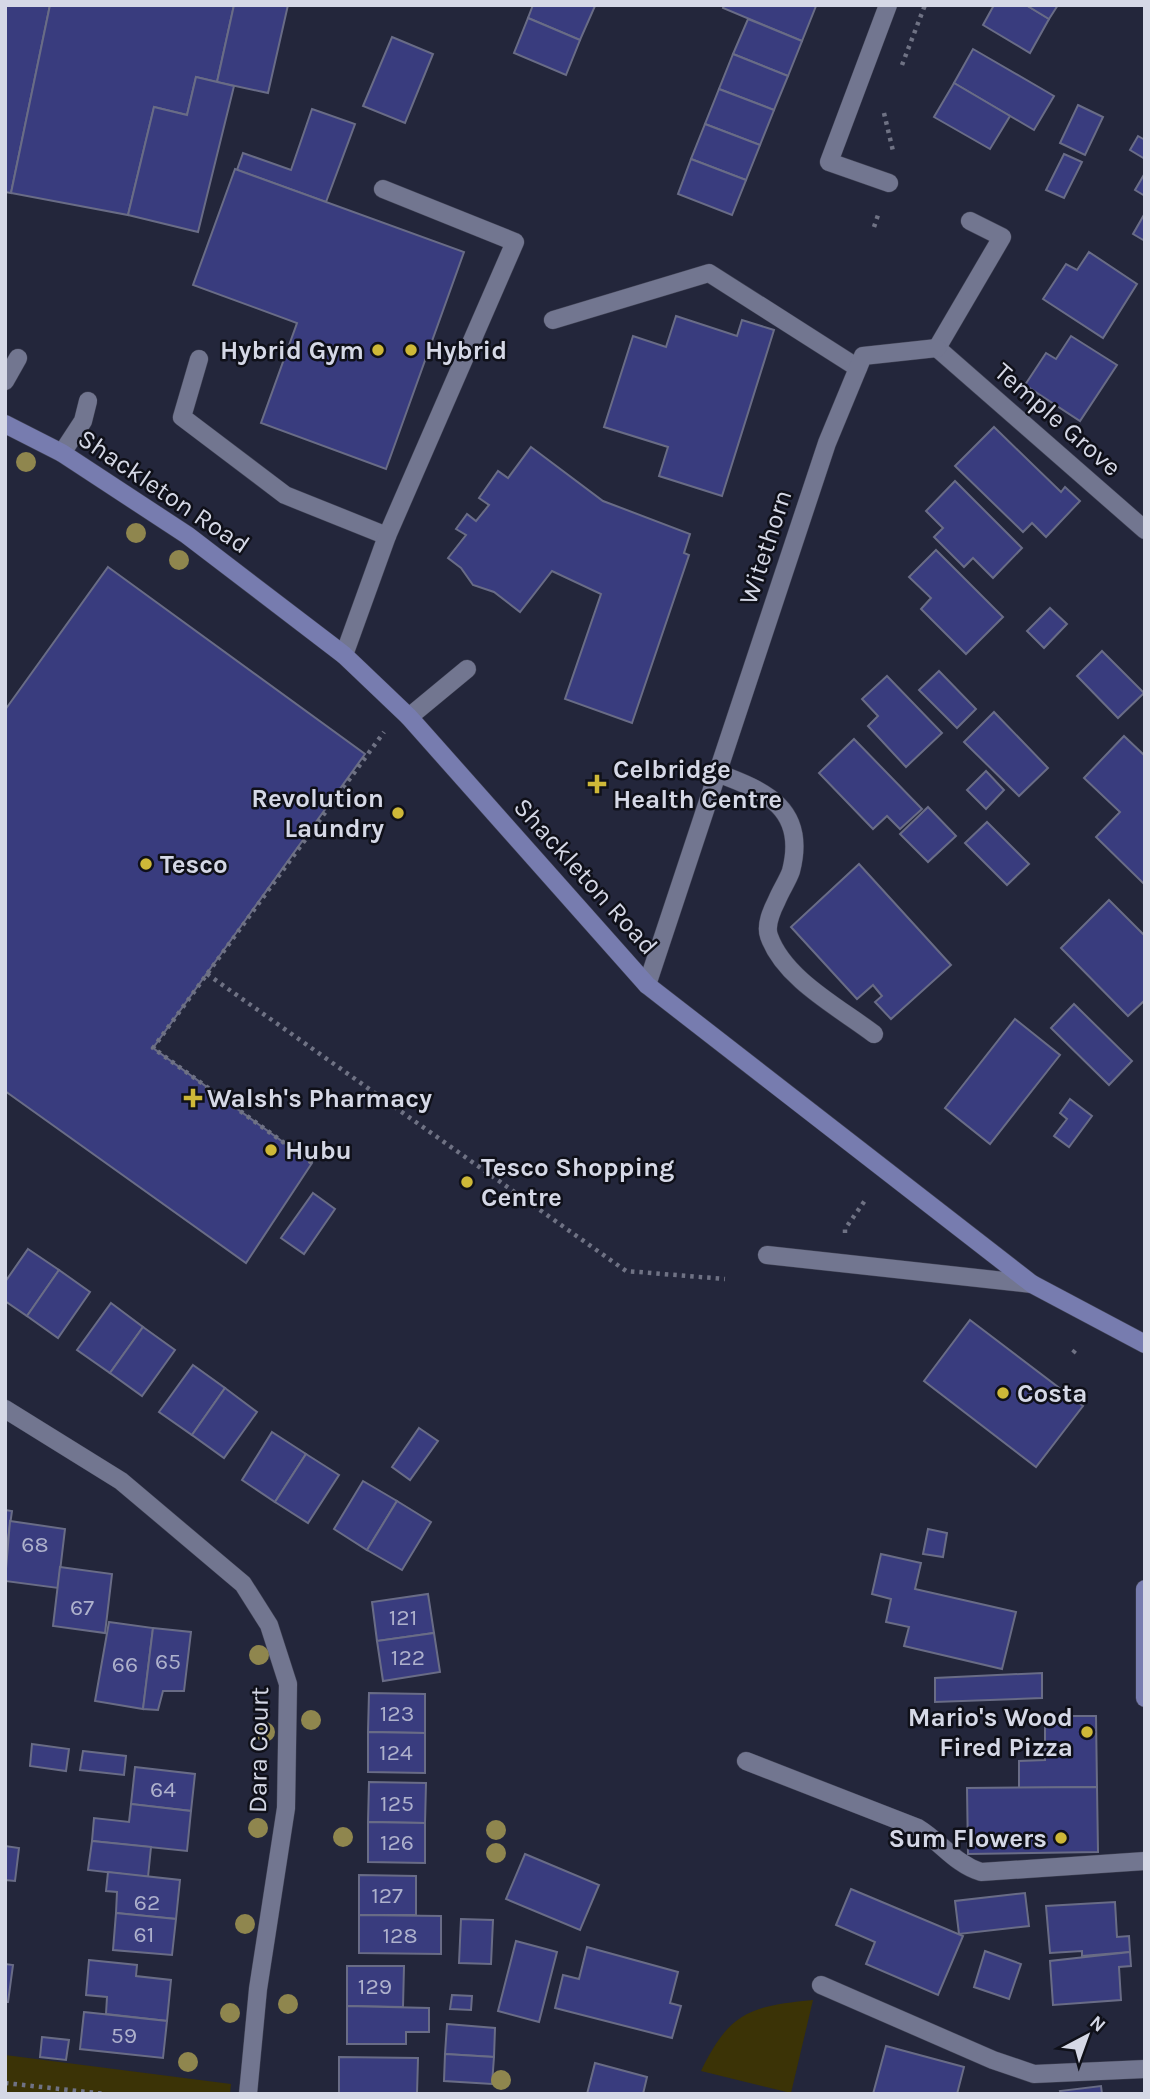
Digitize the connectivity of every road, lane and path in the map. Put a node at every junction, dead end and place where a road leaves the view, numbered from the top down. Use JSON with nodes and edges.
{"nodes":[{"id":1,"x":888,"y":5,"type":"edge"},
{"id":2,"x":925,"y":5,"type":"edge"},
{"id":3,"x":897,"y":78,"type":"dead end"},
{"id":4,"x":888,"y":102,"type":"dead end"},
{"id":5,"x":889,"y":183,"type":"joint"},
{"id":6,"x":383,"y":188,"type":"dead end"},
{"id":7,"x":970,"y":221,"type":"dead end"},
{"id":8,"x":553,"y":320,"type":"dead end"},
{"id":9,"x":937,"y":348,"type":"junction"},
{"id":10,"x":19,"y":358,"type":"dead end"},
{"id":11,"x":199,"y":359,"type":"dead end"},
{"id":12,"x":858,"y":368,"type":"junction"},
{"id":13,"x":5,"y":382,"type":"edge"},
{"id":14,"x":88,"y":401,"type":"dead end"},
{"id":15,"x":5,"y":424,"type":"edge"},
{"id":16,"x":62,"y":453,"type":"junction"},
{"id":17,"x":1145,"y":530,"type":"edge"},
{"id":18,"x":387,"y":536,"type":"junction"},
{"id":19,"x":344,"y":655,"type":"junction"},
{"id":20,"x":467,"y":668,"type":"dead end"},
{"id":21,"x":406,"y":714,"type":"junction"},
{"id":22,"x":717,"y":773,"type":"junction"},
{"id":23,"x":207,"y":974,"type":"junction"},
{"id":24,"x":647,"y":985,"type":"junction"},
{"id":25,"x":874,"y":1034,"type":"dead end"},
{"id":26,"x":313,"y":1163,"type":"dead end"},
{"id":27,"x":866,"y":1199,"type":"dead end"},
{"id":28,"x":846,"y":1237,"type":"dead end"},
{"id":29,"x":767,"y":1255,"type":"dead end"},
{"id":30,"x":725,"y":1279,"type":"dead end"},
{"id":31,"x":1032,"y":1284,"type":"junction"},
{"id":32,"x":1145,"y":1344,"type":"edge"},
{"id":33,"x":5,"y":1409,"type":"edge"},
{"id":34,"x":1145,"y":1589,"type":"edge"},
{"id":35,"x":1145,"y":1698,"type":"edge"},
{"id":36,"x":746,"y":1761,"type":"dead end"},
{"id":37,"x":1145,"y":1861,"type":"edge"},
{"id":38,"x":821,"y":1985,"type":"dead end"},
{"id":39,"x":1145,"y":2069,"type":"edge"},
{"id":40,"x":5,"y":2082,"type":"edge"},
{"id":41,"x":106,"y":2094,"type":"edge"},
{"id":42,"x":248,"y":2094,"type":"edge"}],
"edges":[{"from":1,"to":5,"type":"street"},
{"from":2,"to":3,"type":"path"},
{"from":4,"to":5,"type":"path"},
{"from":6,"to":18,"type":"street"},
{"from":7,"to":9,"type":"street"},
{"from":8,"to":12,"type":"street"},
{"from":9,"to":12,"type":"street"},
{"from":9,"to":17,"type":"street","name":"Temple Grove"},
{"from":10,"to":13,"type":"street"},
{"from":11,"to":18,"type":"street"},
{"from":12,"to":22,"type":"street","name":"Witethorn"},
{"from":14,"to":16,"type":"street"},
{"from":15,"to":16,"type":"street","name":"Shackleton Road"},
{"from":16,"to":19,"type":"street","name":"Shackleton Road"},
{"from":18,"to":19,"type":"street"},
{"from":19,"to":21,"type":"street","name":"Shackleton Road"},
{"from":20,"to":21,"type":"street"},
{"from":21,"to":23,"type":"path"},
{"from":21,"to":24,"type":"street","name":"Shackleton Road"},
{"from":22,"to":24,"type":"street","name":"Witethorn"},
{"from":22,"to":25,"type":"street"},
{"from":23,"to":26,"type":"path"},
{"from":23,"to":30,"type":"path"},
{"from":24,"to":31,"type":"street","name":"Shackleton Road"},
{"from":27,"to":28,"type":"path"},
{"from":29,"to":31,"type":"street"},
{"from":31,"to":32,"type":"street","name":"Shackleton Road"},
{"from":33,"to":42,"type":"street","name":"Dara Court"},
{"from":34,"to":35,"type":"street"},
{"from":36,"to":37,"type":"street"},
{"from":38,"to":39,"type":"street"},
{"from":40,"to":41,"type":"path"}]}
